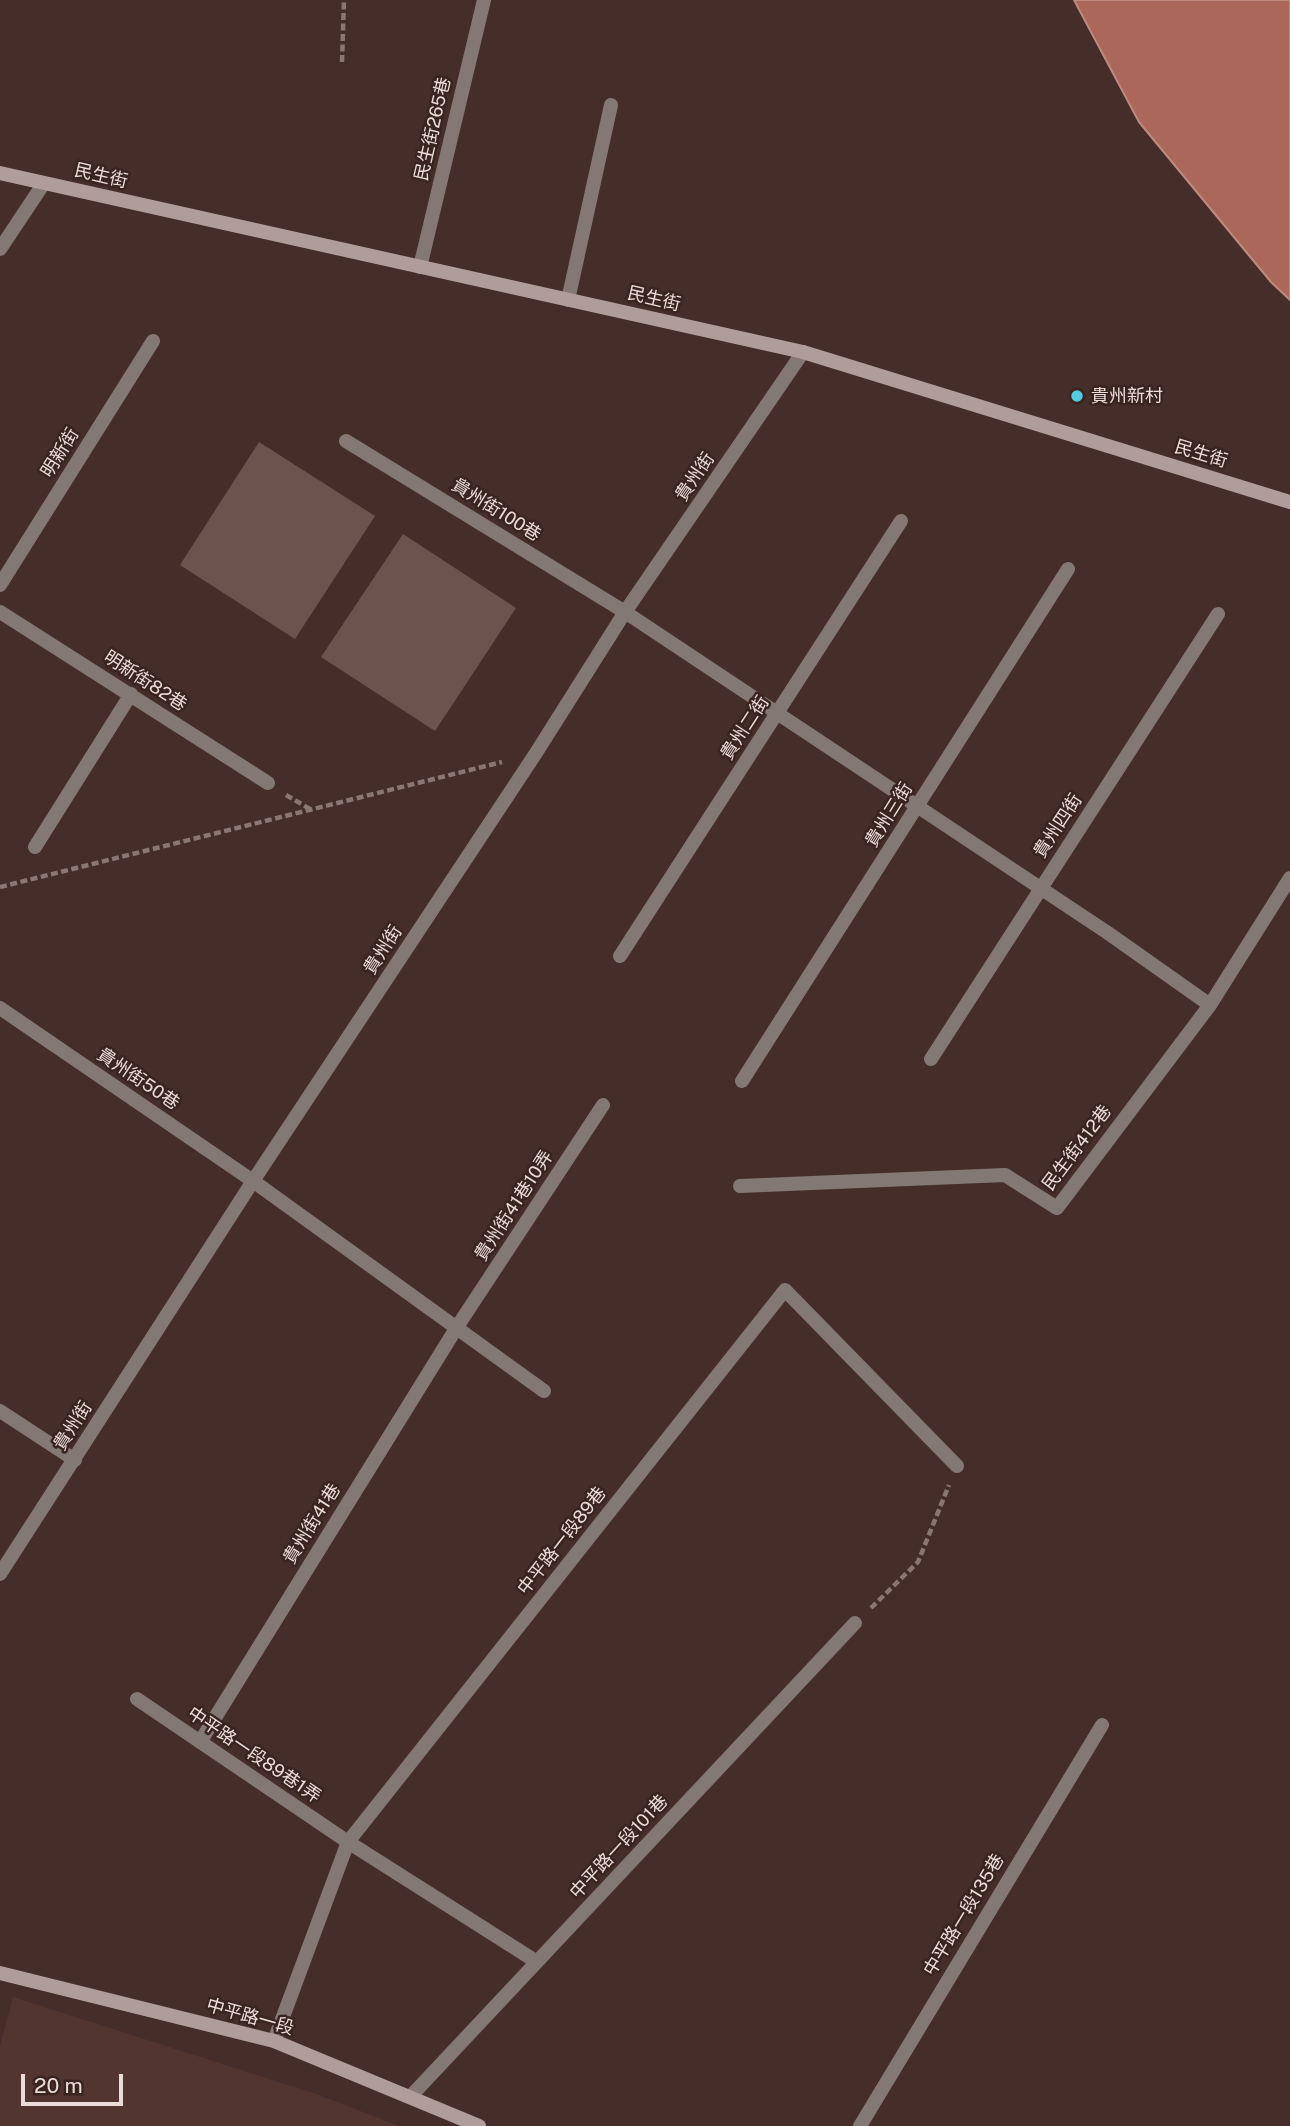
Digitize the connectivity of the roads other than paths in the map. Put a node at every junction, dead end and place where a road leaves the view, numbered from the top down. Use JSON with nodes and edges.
{"nodes":[{"id":1,"x":484,"y":0,"type":"edge"},
{"id":2,"x":611,"y":105,"type":"dead end"},
{"id":3,"x":0,"y":173,"type":"edge"},
{"id":4,"x":44,"y":183,"type":"junction"},
{"id":5,"x":0,"y":249,"type":"edge"},
{"id":6,"x":420,"y":267,"type":"junction"},
{"id":7,"x":568,"y":300,"type":"junction"},
{"id":8,"x":153,"y":341,"type":"dead end"},
{"id":9,"x":803,"y":352,"type":"junction"},
{"id":10,"x":346,"y":441,"type":"dead end"},
{"id":11,"x":1290,"y":502,"type":"edge"},
{"id":12,"x":901,"y":521,"type":"dead end"},
{"id":13,"x":1068,"y":569,"type":"dead end"},
{"id":14,"x":0,"y":584,"type":"edge"},
{"id":15,"x":0,"y":612,"type":"edge"},
{"id":16,"x":625,"y":612,"type":"junction"},
{"id":17,"x":1217,"y":614,"type":"dead end"},
{"id":18,"x":131,"y":694,"type":"junction"},
{"id":19,"x":777,"y":713,"type":"junction"},
{"id":20,"x":268,"y":783,"type":"dead end"},
{"id":21,"x":917,"y":807,"type":"junction"},
{"id":22,"x":36,"y":848,"type":"dead end"},
{"id":23,"x":1290,"y":878,"type":"edge"},
{"id":24,"x":1040,"y":888,"type":"junction"},
{"id":25,"x":620,"y":956,"type":"dead end"},
{"id":26,"x":1210,"y":1006,"type":"junction"},
{"id":27,"x":0,"y":1008,"type":"edge"},
{"id":28,"x":930,"y":1059,"type":"dead end"},
{"id":29,"x":742,"y":1082,"type":"dead end"},
{"id":30,"x":603,"y":1105,"type":"dead end"},
{"id":31,"x":253,"y":1181,"type":"junction"},
{"id":32,"x":740,"y":1186,"type":"dead end"},
{"id":33,"x":457,"y":1327,"type":"junction"},
{"id":34,"x":544,"y":1391,"type":"dead end"},
{"id":35,"x":0,"y":1411,"type":"edge"},
{"id":36,"x":75,"y":1460,"type":"junction"},
{"id":37,"x":957,"y":1466,"type":"road end"},
{"id":38,"x":0,"y":1574,"type":"edge"},
{"id":39,"x":855,"y":1623,"type":"road end"},
{"id":40,"x":137,"y":1699,"type":"dead end"},
{"id":41,"x":1102,"y":1725,"type":"dead end"},
{"id":42,"x":200,"y":1742,"type":"junction"},
{"id":43,"x":348,"y":1842,"type":"junction"},
{"id":44,"x":537,"y":1962,"type":"junction"},
{"id":45,"x":0,"y":1973,"type":"edge"},
{"id":46,"x":274,"y":2041,"type":"junction"},
{"id":47,"x":411,"y":2096,"type":"junction"},
{"id":48,"x":479,"y":2126,"type":"edge"},
{"id":49,"x":859,"y":2126,"type":"edge"}],
"edges":[{"from":1,"to":6,"type":"street","name":"民生街265巷"},
{"from":2,"to":7,"type":"street"},
{"from":3,"to":4,"type":"street","name":"民生街"},
{"from":4,"to":5,"type":"street"},
{"from":4,"to":6,"type":"street","name":"民生街"},
{"from":6,"to":7,"type":"street","name":"民生街"},
{"from":7,"to":9,"type":"street","name":"民生街"},
{"from":8,"to":14,"type":"street","name":"明新街"},
{"from":9,"to":11,"type":"street","name":"民生街"},
{"from":9,"to":16,"type":"street","name":"貴州街"},
{"from":10,"to":16,"type":"street","name":"貴州街100巷"},
{"from":12,"to":19,"type":"street","name":"貴州二街"},
{"from":13,"to":21,"type":"street","name":"貴州三街"},
{"from":15,"to":18,"type":"street","name":"明新街82巷"},
{"from":16,"to":19,"type":"street","name":"貴州街100巷"},
{"from":16,"to":31,"type":"street","name":"貴州街"},
{"from":17,"to":24,"type":"street","name":"貴州四街"},
{"from":18,"to":20,"type":"street","name":"明新街82巷"},
{"from":18,"to":22,"type":"street"},
{"from":19,"to":21,"type":"street","name":"貴州街100巷"},
{"from":19,"to":25,"type":"street","name":"貴州二街"},
{"from":21,"to":24,"type":"street","name":"貴州街100巷"},
{"from":21,"to":29,"type":"street","name":"貴州三街"},
{"from":23,"to":26,"type":"street","name":"民生街412巷"},
{"from":24,"to":26,"type":"street","name":"貴州街100巷"},
{"from":24,"to":28,"type":"street","name":"貴州四街"},
{"from":26,"to":32,"type":"street","name":"民生街412巷"},
{"from":27,"to":31,"type":"street","name":"貴州街50巷"},
{"from":30,"to":33,"type":"street","name":"貴州街41巷10弄"},
{"from":31,"to":33,"type":"street"},
{"from":31,"to":36,"type":"street","name":"貴州街"},
{"from":33,"to":34,"type":"street"},
{"from":33,"to":42,"type":"street","name":"貴州街41巷"},
{"from":35,"to":36,"type":"street"},
{"from":36,"to":38,"type":"street","name":"貴州街"},
{"from":37,"to":43,"type":"street","name":"中平路一段89巷"},
{"from":39,"to":44,"type":"street","name":"中平路一段101巷"},
{"from":40,"to":42,"type":"street","name":"中平路一段89巷1弄"},
{"from":41,"to":49,"type":"street","name":"中平路一段135巷"},
{"from":42,"to":43,"type":"street","name":"中平路一段89巷1弄"},
{"from":43,"to":44,"type":"street","name":"中平路一段89巷1弄"},
{"from":43,"to":46,"type":"street","name":"中平路一段89巷"},
{"from":44,"to":47,"type":"street","name":"中平路一段101巷"},
{"from":45,"to":46,"type":"street","name":"中平路一段"},
{"from":46,"to":47,"type":"street","name":"中平路一段"},
{"from":47,"to":48,"type":"street","name":"中平路一段"}]}
